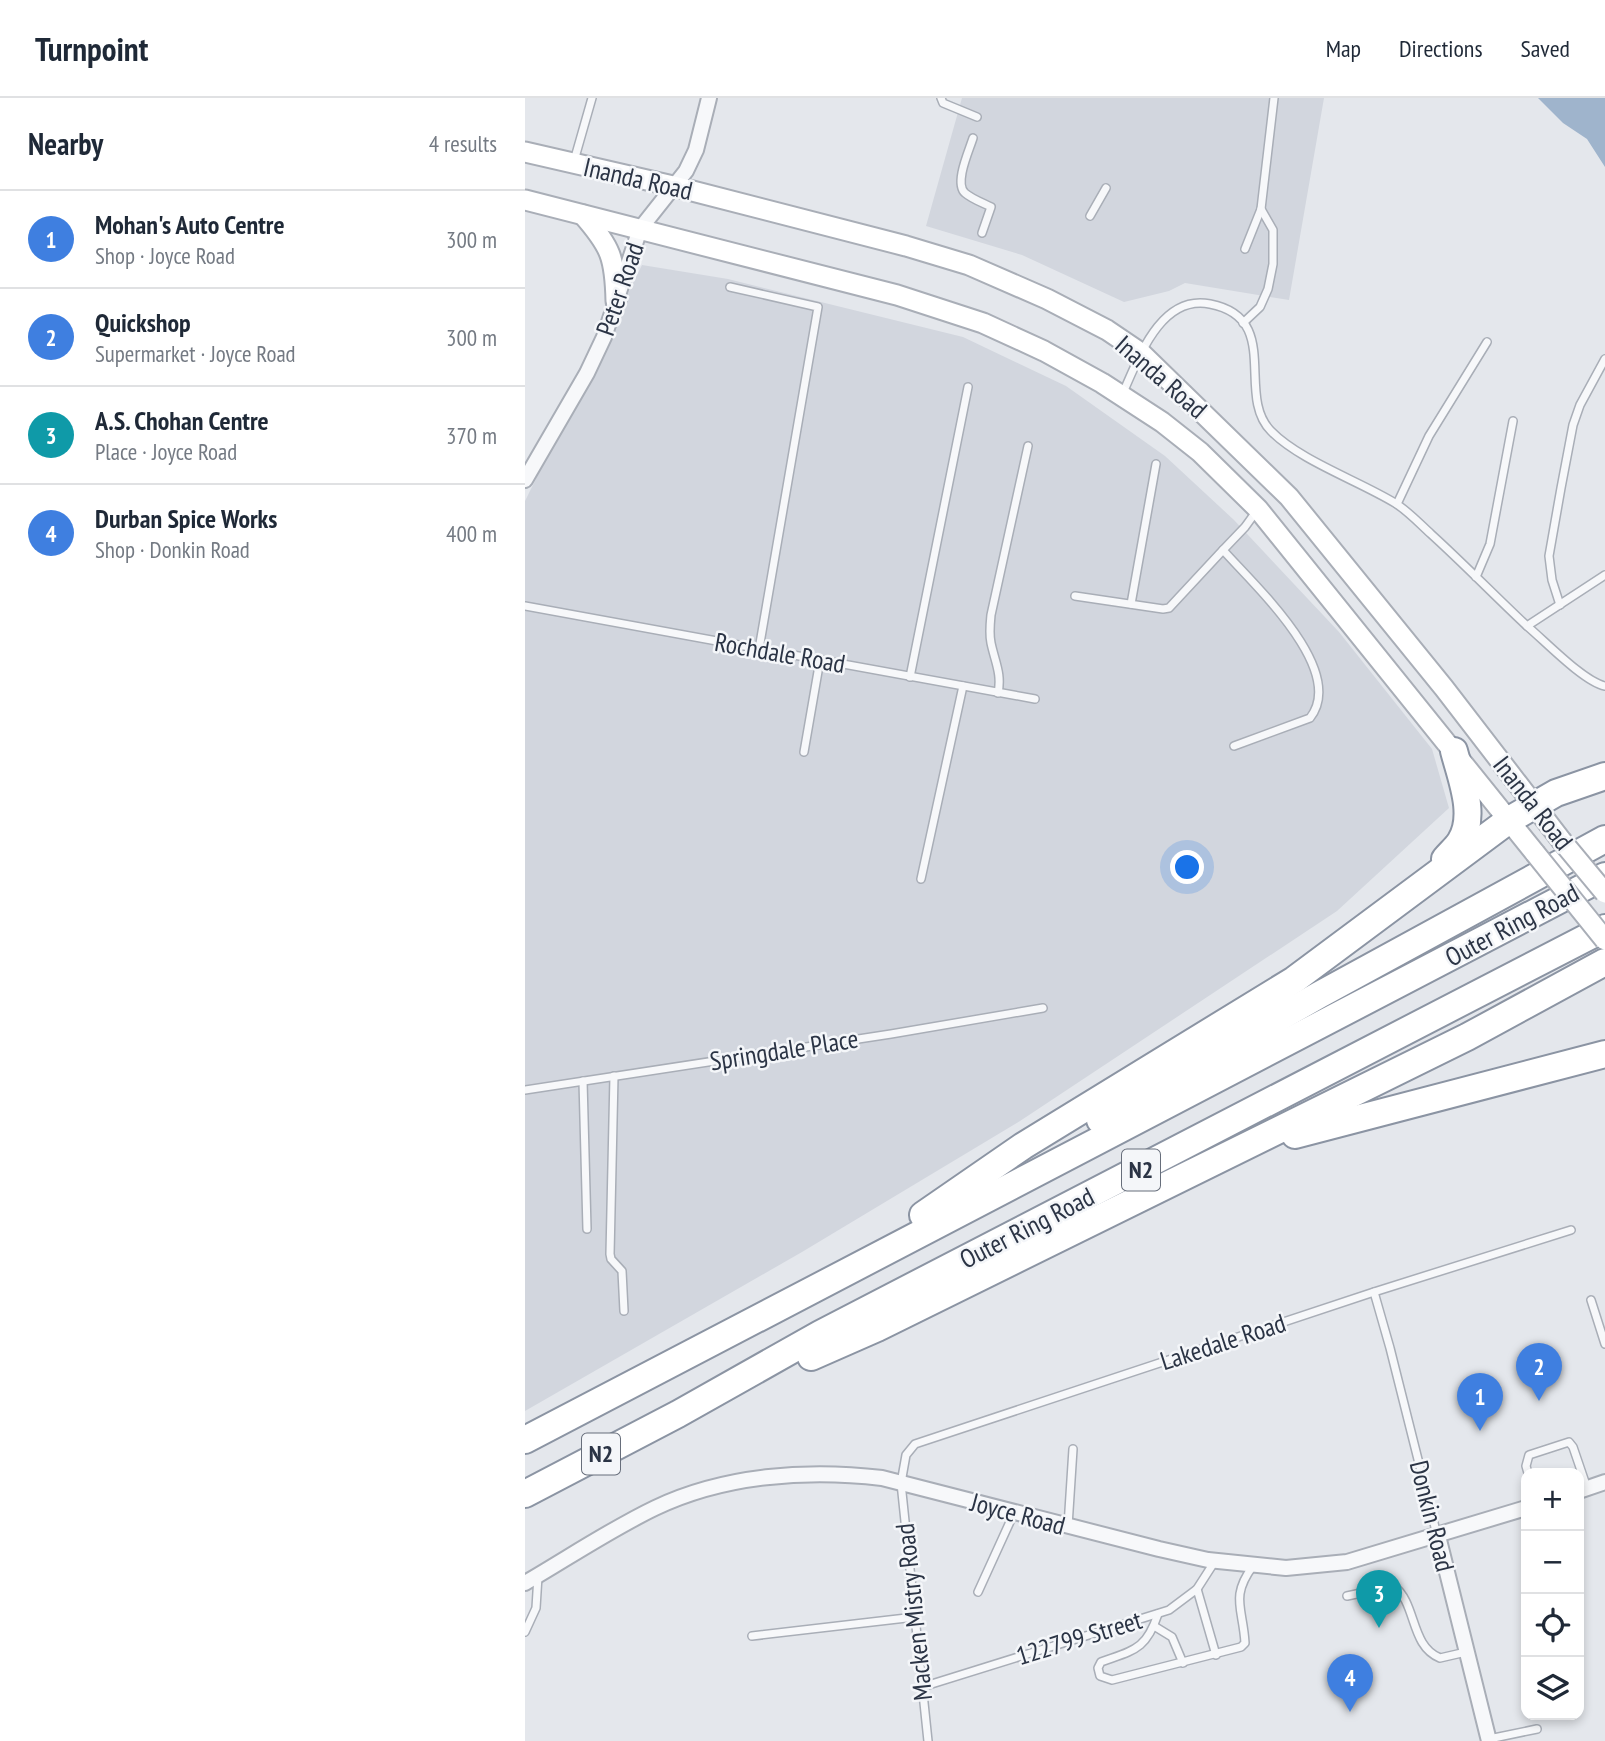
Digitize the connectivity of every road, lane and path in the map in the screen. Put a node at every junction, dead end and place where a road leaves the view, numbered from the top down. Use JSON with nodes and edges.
{"nodes":[{"id":1,"x":592,"y":98,"type":"edge"},
{"id":2,"x":709,"y":98,"type":"edge"},
{"id":3,"x":941,"y":98,"type":"edge"},
{"id":4,"x":1274,"y":98,"type":"edge"},
{"id":5,"x":977,"y":117,"type":"dead end"},
{"id":6,"x":973,"y":138,"type":"dead end"},
{"id":7,"x":525,"y":152,"type":"edge"},
{"id":8,"x":573,"y":163,"type":"junction"},
{"id":9,"x":673,"y":187,"type":"junction"},
{"id":10,"x":1106,"y":188,"type":"dead end"},
{"id":11,"x":525,"y":200,"type":"edge"},
{"id":12,"x":1261,"y":209,"type":"junction"},
{"id":13,"x":583,"y":215,"type":"junction"},
{"id":14,"x":1090,"y":216,"type":"dead end"},
{"id":15,"x":641,"y":229,"type":"junction"},
{"id":16,"x":982,"y":233,"type":"dead end"},
{"id":17,"x":1245,"y":249,"type":"dead end"},
{"id":18,"x":730,"y":287,"type":"dead end"},
{"id":19,"x":616,"y":301,"type":"junction"},
{"id":20,"x":1243,"y":323,"type":"junction"},
{"id":21,"x":1487,"y":342,"type":"dead end"},
{"id":22,"x":1141,"y":353,"type":"junction"},
{"id":23,"x":1605,"y":359,"type":"edge"},
{"id":24,"x":968,"y":387,"type":"dead end"},
{"id":25,"x":1122,"y":396,"type":"junction"},
{"id":26,"x":1513,"y":421,"type":"dead end"},
{"id":27,"x":1028,"y":446,"type":"dead end"},
{"id":28,"x":530,"y":461,"type":"edge"},
{"id":29,"x":1156,"y":464,"type":"dead end"},
{"id":30,"x":525,"y":480,"type":"edge"},
{"id":31,"x":1397,"y":504,"type":"junction"},
{"id":32,"x":1258,"y":509,"type":"junction"},
{"id":33,"x":1223,"y":550,"type":"junction"},
{"id":34,"x":1605,"y":575,"type":"edge"},
{"id":35,"x":1476,"y":577,"type":"junction"},
{"id":36,"x":1075,"y":596,"type":"dead end"},
{"id":37,"x":1131,"y":604,"type":"junction"},
{"id":38,"x":1560,"y":605,"type":"junction"},
{"id":39,"x":525,"y":606,"type":"edge"},
{"id":40,"x":1527,"y":626,"type":"junction"},
{"id":41,"x":759,"y":649,"type":"junction"},
{"id":42,"x":820,"y":660,"type":"junction"},
{"id":43,"x":911,"y":677,"type":"junction"},
{"id":44,"x":963,"y":686,"type":"junction"},
{"id":45,"x":1605,"y":686,"type":"edge"},
{"id":46,"x":998,"y":693,"type":"junction"},
{"id":47,"x":1035,"y":699,"type":"dead end"},
{"id":48,"x":1234,"y":746,"type":"dead end"},
{"id":49,"x":1454,"y":751,"type":"junction"},
{"id":50,"x":804,"y":752,"type":"dead end"},
{"id":51,"x":1605,"y":776,"type":"edge"},
{"id":52,"x":1534,"y":804,"type":"junction"},
{"id":53,"x":1509,"y":820,"type":"junction"},
{"id":54,"x":1605,"y":839,"type":"edge"},
{"id":55,"x":1605,"y":876,"type":"edge"},
{"id":56,"x":921,"y":879,"type":"dead end"},
{"id":57,"x":1418,"y":888,"type":"junction"},
{"id":58,"x":1605,"y":893,"type":"edge"},
{"id":59,"x":1605,"y":928,"type":"edge"},
{"id":60,"x":1605,"y":940,"type":"edge"},
{"id":61,"x":1605,"y":962,"type":"edge"},
{"id":62,"x":1043,"y":1008,"type":"dead end"},
{"id":63,"x":1604,"y":1055,"type":"edge"},
{"id":64,"x":614,"y":1076,"type":"junction"},
{"id":65,"x":583,"y":1081,"type":"junction"},
{"id":66,"x":525,"y":1090,"type":"edge"},
{"id":67,"x":1226,"y":1156,"type":"junction"},
{"id":68,"x":935,"y":1208,"type":"junction"},
{"id":69,"x":587,"y":1230,"type":"dead end"},
{"id":70,"x":1571,"y":1230,"type":"dead end"},
{"id":71,"x":1374,"y":1292,"type":"junction"},
{"id":72,"x":795,"y":1297,"type":"junction"},
{"id":73,"x":1591,"y":1300,"type":"dead end"},
{"id":74,"x":624,"y":1311,"type":"dead end"},
{"id":75,"x":1605,"y":1344,"type":"edge"},
{"id":76,"x":678,"y":1414,"type":"junction"},
{"id":77,"x":525,"y":1440,"type":"edge"},
{"id":78,"x":1073,"y":1449,"type":"dead end"},
{"id":79,"x":1527,"y":1468,"type":"edge"},
{"id":80,"x":1578,"y":1468,"type":"edge"},
{"id":81,"x":901,"y":1483,"type":"junction"},
{"id":82,"x":1604,"y":1483,"type":"edge"},
{"id":83,"x":1584,"y":1490,"type":"edge"},
{"id":84,"x":525,"y":1493,"type":"edge"},
{"id":85,"x":1521,"y":1510,"type":"edge"},
{"id":86,"x":1014,"y":1513,"type":"junction"},
{"id":87,"x":1068,"y":1527,"type":"junction"},
{"id":88,"x":1437,"y":1536,"type":"junction"},
{"id":89,"x":1216,"y":1561,"type":"junction"},
{"id":90,"x":1253,"y":1566,"type":"junction"},
{"id":91,"x":538,"y":1575,"type":"junction"},
{"id":92,"x":525,"y":1583,"type":"edge"},
{"id":93,"x":1197,"y":1589,"type":"junction"},
{"id":94,"x":978,"y":1592,"type":"dead end"},
{"id":95,"x":1347,"y":1596,"type":"dead end"},
{"id":96,"x":1158,"y":1614,"type":"junction"},
{"id":97,"x":915,"y":1617,"type":"junction"},
{"id":98,"x":1154,"y":1626,"type":"junction"},
{"id":99,"x":525,"y":1632,"type":"edge"},
{"id":100,"x":752,"y":1636,"type":"dead end"},
{"id":101,"x":1466,"y":1653,"type":"junction"},
{"id":102,"x":1216,"y":1655,"type":"junction"},
{"id":103,"x":1183,"y":1663,"type":"junction"},
{"id":104,"x":922,"y":1687,"type":"junction"},
{"id":105,"x":1537,"y":1729,"type":"dead end"},
{"id":106,"x":1488,"y":1740,"type":"edge"},
{"id":107,"x":928,"y":1741,"type":"edge"}],
"edges":[{"from":1,"to":8,"type":"lane"},
{"from":2,"to":9,"type":"street","name":"Peter Road"},
{"from":3,"to":5,"type":"lane"},
{"from":4,"to":12,"type":"lane"},
{"from":6,"to":16,"type":"lane"},
{"from":7,"to":8,"type":"main road","name":"Inanda Road"},
{"from":8,"to":9,"type":"main road","name":"Inanda Road"},
{"from":9,"to":15,"type":"street","name":"Peter Road"},
{"from":9,"to":22,"type":"main road","name":"Inanda Road"},
{"from":10,"to":14,"type":"lane"},
{"from":11,"to":13,"type":"main road","name":"Inanda Road"},
{"from":12,"to":17,"type":"lane"},
{"from":12,"to":20,"type":"lane"},
{"from":13,"to":15,"type":"main road","name":"Inanda Road"},
{"from":13,"to":19,"type":"main road"},
{"from":15,"to":19,"type":"street","name":"Peter Road"},
{"from":15,"to":25,"type":"main road","name":"Inanda Road"},
{"from":18,"to":41,"type":"lane"},
{"from":19,"to":28,"type":"street","name":"Peter Road"},
{"from":20,"to":22,"type":"lane"},
{"from":20,"to":31,"type":"lane"},
{"from":21,"to":31,"type":"lane"},
{"from":22,"to":25,"type":"lane"},
{"from":22,"to":52,"type":"main road","name":"Inanda Road"},
{"from":23,"to":38,"type":"lane"},
{"from":24,"to":43,"type":"lane"},
{"from":25,"to":32,"type":"main road","name":"Inanda Road"},
{"from":26,"to":35,"type":"lane"},
{"from":27,"to":46,"type":"lane"},
{"from":28,"to":30,"type":"street","name":"Peter Road"},
{"from":29,"to":37,"type":"lane"},
{"from":31,"to":35,"type":"lane"},
{"from":32,"to":33,"type":"lane"},
{"from":32,"to":49,"type":"main road","name":"Inanda Road"},
{"from":33,"to":37,"type":"lane"},
{"from":33,"to":48,"type":"lane"},
{"from":34,"to":38,"type":"lane"},
{"from":35,"to":40,"type":"lane"},
{"from":36,"to":37,"type":"lane"},
{"from":38,"to":40,"type":"lane"},
{"from":39,"to":41,"type":"lane","name":"Rochdale Road"},
{"from":40,"to":45,"type":"lane"},
{"from":41,"to":42,"type":"lane","name":"Rochdale Road"},
{"from":42,"to":43,"type":"lane","name":"Rochdale Road"},
{"from":42,"to":50,"type":"lane"},
{"from":43,"to":44,"type":"lane","name":"Rochdale Road"},
{"from":44,"to":46,"type":"lane","name":"Rochdale Road"},
{"from":44,"to":56,"type":"lane"},
{"from":46,"to":47,"type":"lane","name":"Rochdale Road"},
{"from":49,"to":53,"type":"main road","name":"Inanda Road"},
{"from":49,"to":57,"type":"highway"},
{"from":51,"to":52,"type":"highway"},
{"from":52,"to":53,"type":"highway"},
{"from":52,"to":58,"type":"main road","name":"Inanda Road","bridge":true},
{"from":53,"to":57,"type":"highway"},
{"from":53,"to":60,"type":"main road","name":"Inanda Road","bridge":true},
{"from":54,"to":68,"type":"highway"},
{"from":55,"to":72,"type":"highway","name":"Outer Ring Road","number":"N2"},
{"from":57,"to":68,"type":"highway"},
{"from":59,"to":76,"type":"highway","name":"Outer Ring Road","number":"N2"},
{"from":61,"to":67,"type":"highway"},
{"from":62,"to":64,"type":"lane","name":"Springdale Place"},
{"from":63,"to":67,"type":"highway"},
{"from":64,"to":65,"type":"lane","name":"Springdale Place"},
{"from":64,"to":74,"type":"lane"},
{"from":65,"to":66,"type":"lane","name":"Springdale Place"},
{"from":65,"to":69,"type":"lane"},
{"from":67,"to":76,"type":"highway"},
{"from":68,"to":72,"type":"highway"},
{"from":70,"to":71,"type":"lane","name":"Lakedale Road"},
{"from":71,"to":81,"type":"lane","name":"Lakedale Road"},
{"from":71,"to":88,"type":"lane","name":"Donkin Road"},
{"from":72,"to":77,"type":"highway","name":"Outer Ring Road","number":"N2"},
{"from":73,"to":75,"type":"lane"},
{"from":76,"to":84,"type":"highway","name":"Outer Ring Road","number":"N2"},
{"from":78,"to":87,"type":"lane"},
{"from":79,"to":80,"type":"lane"},
{"from":81,"to":86,"type":"street","name":"Joyce Road"},
{"from":81,"to":91,"type":"street","name":"Joyce Road"},
{"from":81,"to":97,"type":"lane","name":"Macken Mistry Road"},
{"from":82,"to":83,"type":"street"},
{"from":85,"to":88,"type":"street","name":"Joyce Road"},
{"from":86,"to":87,"type":"street","name":"Joyce Road"},
{"from":86,"to":94,"type":"lane"},
{"from":87,"to":89,"type":"street","name":"Joyce Road"},
{"from":88,"to":90,"type":"street","name":"Joyce Road"},
{"from":88,"to":101,"type":"street","name":"Donkin Road"},
{"from":89,"to":90,"type":"street","name":"Joyce Road"},
{"from":89,"to":93,"type":"lane","name":"122799 Street"},
{"from":90,"to":102,"type":"lane"},
{"from":91,"to":92,"type":"street","name":"Joyce Road"},
{"from":91,"to":99,"type":"lane"},
{"from":93,"to":96,"type":"lane","name":"122799 Street"},
{"from":93,"to":102,"type":"lane"},
{"from":95,"to":101,"type":"lane"},
{"from":96,"to":98,"type":"lane"},
{"from":96,"to":104,"type":"lane","name":"122799 Street"},
{"from":97,"to":100,"type":"lane"},
{"from":97,"to":104,"type":"lane","name":"Macken Mistry Road"},
{"from":98,"to":103,"type":"lane"},
{"from":98,"to":103,"type":"lane"},
{"from":101,"to":106,"type":"street","name":"Donkin Road"},
{"from":102,"to":103,"type":"lane"},
{"from":104,"to":107,"type":"lane","name":"Macken Mistry Road"},
{"from":105,"to":106,"type":"lane"}]}
